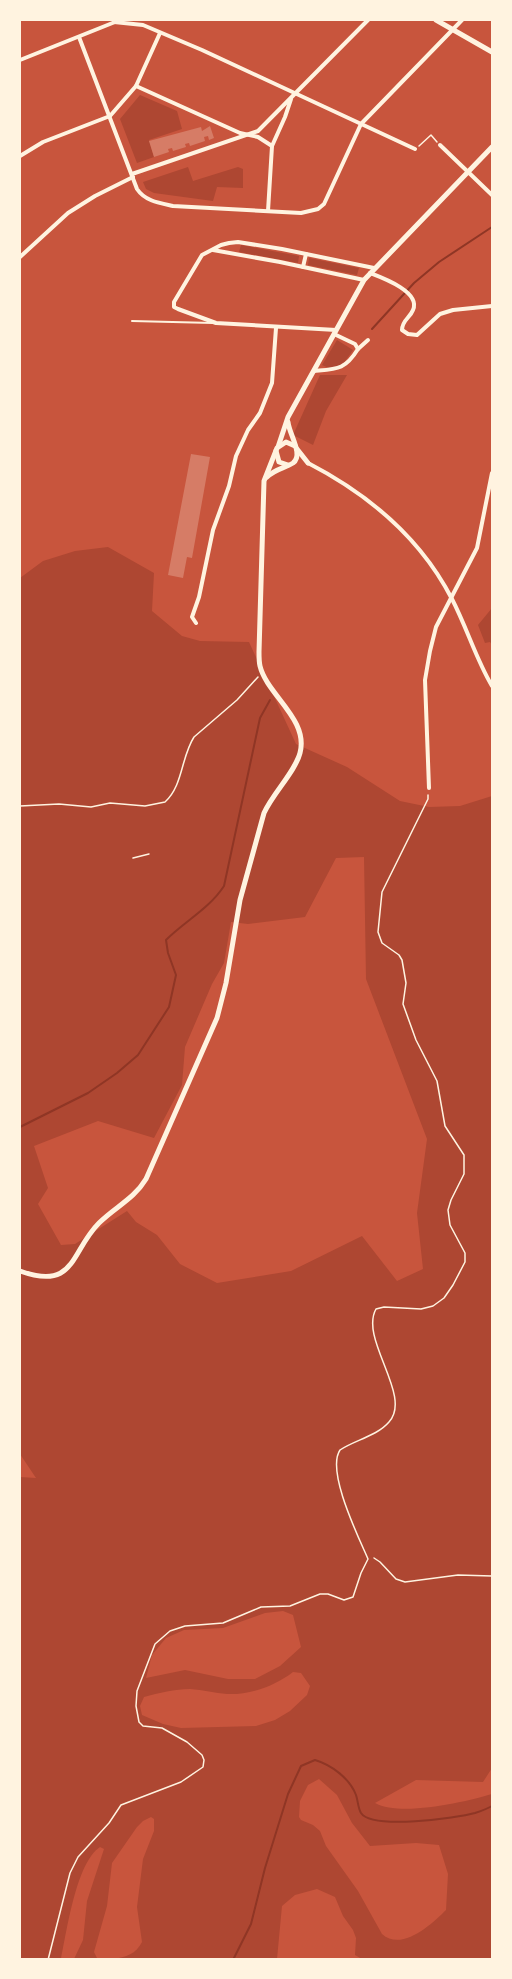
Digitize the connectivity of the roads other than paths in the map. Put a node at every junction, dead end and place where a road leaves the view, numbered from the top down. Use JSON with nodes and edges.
{"nodes":[{"id":1,"x":120,"y":20,"type":"edge"},
{"id":2,"x":142,"y":20,"type":"edge"},
{"id":3,"x":368,"y":20,"type":"edge"},
{"id":4,"x":436,"y":20,"type":"edge"},
{"id":5,"x":462,"y":20,"type":"edge"},
{"id":6,"x":114,"y":22,"type":"junction"},
{"id":7,"x":142,"y":25,"type":"junction"},
{"id":8,"x":453,"y":29,"type":"junction"},
{"id":9,"x":160,"y":33,"type":"junction"},
{"id":10,"x":80,"y":37,"type":"junction"},
{"id":11,"x":492,"y":52,"type":"edge"},
{"id":12,"x":20,"y":60,"type":"edge"},
{"id":13,"x":136,"y":86,"type":"junction"},
{"id":14,"x":293,"y":96,"type":"junction"},
{"id":15,"x":110,"y":116,"type":"junction"},
{"id":16,"x":361,"y":124,"type":"junction"},
{"id":17,"x":250,"y":135,"type":"junction"},
{"id":18,"x":440,"y":145,"type":"road end"},
{"id":19,"x":272,"y":146,"type":"junction"},
{"id":20,"x":492,"y":147,"type":"edge"},
{"id":21,"x":415,"y":149,"type":"road end"},
{"id":22,"x":20,"y":156,"type":"edge"},
{"id":23,"x":468,"y":172,"type":"junction"},
{"id":24,"x":132,"y":176,"type":"junction"},
{"id":25,"x":492,"y":195,"type":"edge"},
{"id":26,"x":268,"y":211,"type":"junction"},
{"id":27,"x":238,"y":242,"type":"junction"},
{"id":28,"x":209,"y":251,"type":"junction"},
{"id":29,"x":233,"y":253,"type":"junction"},
{"id":30,"x":306,"y":254,"type":"junction"},
{"id":31,"x":20,"y":257,"type":"edge"},
{"id":32,"x":303,"y":267,"type":"junction"},
{"id":33,"x":372,"y":271,"type":"junction"},
{"id":34,"x":363,"y":280,"type":"junction"},
{"id":35,"x":492,"y":306,"type":"edge"},
{"id":36,"x":132,"y":321,"type":"dead end"},
{"id":37,"x":216,"y":323,"type":"junction"},
{"id":38,"x":276,"y":328,"type":"junction"},
{"id":39,"x":335,"y":332,"type":"junction"},
{"id":40,"x":368,"y":340,"type":"dead end"},
{"id":41,"x":358,"y":349,"type":"junction"},
{"id":42,"x":314,"y":371,"type":"junction"},
{"id":43,"x":288,"y":417,"type":"junction"},
{"id":44,"x":296,"y":447,"type":"junction"},
{"id":45,"x":277,"y":448,"type":"junction"},
{"id":46,"x":308,"y":463,"type":"junction"},
{"id":47,"x":290,"y":464,"type":"junction"},
{"id":48,"x":492,"y":473,"type":"edge"},
{"id":49,"x":264,"y":481,"type":"junction"},
{"id":50,"x":452,"y":599,"type":"junction"},
{"id":51,"x":196,"y":623,"type":"dead end"},
{"id":52,"x":492,"y":686,"type":"edge"},
{"id":53,"x":429,"y":788,"type":"dead end"},
{"id":54,"x":20,"y":1271,"type":"edge"}],
"edges":[{"from":1,"to":6,"type":"street"},
{"from":2,"to":7,"type":"street"},
{"from":3,"to":14,"type":"street"},
{"from":4,"to":8,"type":"main road"},
{"from":5,"to":8,"type":"street"},
{"from":6,"to":7,"type":"street"},
{"from":6,"to":10,"type":"street"},
{"from":7,"to":9,"type":"street"},
{"from":8,"to":11,"type":"main road"},
{"from":8,"to":16,"type":"street"},
{"from":9,"to":13,"type":"street"},
{"from":9,"to":14,"type":"street"},
{"from":10,"to":12,"type":"street"},
{"from":10,"to":15,"type":"street"},
{"from":13,"to":15,"type":"street"},
{"from":13,"to":17,"type":"street"},
{"from":14,"to":16,"type":"street"},
{"from":14,"to":17,"type":"street"},
{"from":14,"to":19,"type":"street"},
{"from":15,"to":22,"type":"street"},
{"from":15,"to":24,"type":"street"},
{"from":16,"to":21,"type":"street"},
{"from":16,"to":26,"type":"street"},
{"from":17,"to":19,"type":"street"},
{"from":17,"to":24,"type":"street"},
{"from":18,"to":23,"type":"street"},
{"from":19,"to":26,"type":"street"},
{"from":20,"to":23,"type":"main road"},
{"from":23,"to":25,"type":"street"},
{"from":23,"to":33,"type":"main road"},
{"from":24,"to":26,"type":"street"},
{"from":24,"to":31,"type":"street"},
{"from":27,"to":28,"type":"street"},
{"from":27,"to":29,"type":"street"},
{"from":27,"to":30,"type":"street"},
{"from":28,"to":29,"type":"street"},
{"from":28,"to":37,"type":"street"},
{"from":29,"to":32,"type":"street"},
{"from":30,"to":32,"type":"street"},
{"from":30,"to":33,"type":"street"},
{"from":32,"to":34,"type":"street"},
{"from":33,"to":34,"type":"main road"},
{"from":33,"to":35,"type":"street"},
{"from":34,"to":39,"type":"main road"},
{"from":36,"to":37,"type":"lane"},
{"from":37,"to":38,"type":"street"},
{"from":38,"to":39,"type":"street"},
{"from":38,"to":51,"type":"street"},
{"from":39,"to":41,"type":"street"},
{"from":39,"to":42,"type":"main road"},
{"from":40,"to":41,"type":"street"},
{"from":41,"to":42,"type":"street"},
{"from":42,"to":43,"type":"main road"},
{"from":43,"to":44,"type":"main road"},
{"from":43,"to":45,"type":"main road"},
{"from":44,"to":45,"type":"main road"},
{"from":44,"to":46,"type":"main road"},
{"from":44,"to":47,"type":"main road"},
{"from":45,"to":47,"type":"main road"},
{"from":45,"to":49,"type":"main road"},
{"from":46,"to":47,"type":"main road"},
{"from":46,"to":50,"type":"street"},
{"from":47,"to":49,"type":"main road"},
{"from":48,"to":50,"type":"street"},
{"from":49,"to":54,"type":"main road"},
{"from":50,"to":52,"type":"street"},
{"from":50,"to":53,"type":"street"}]}
